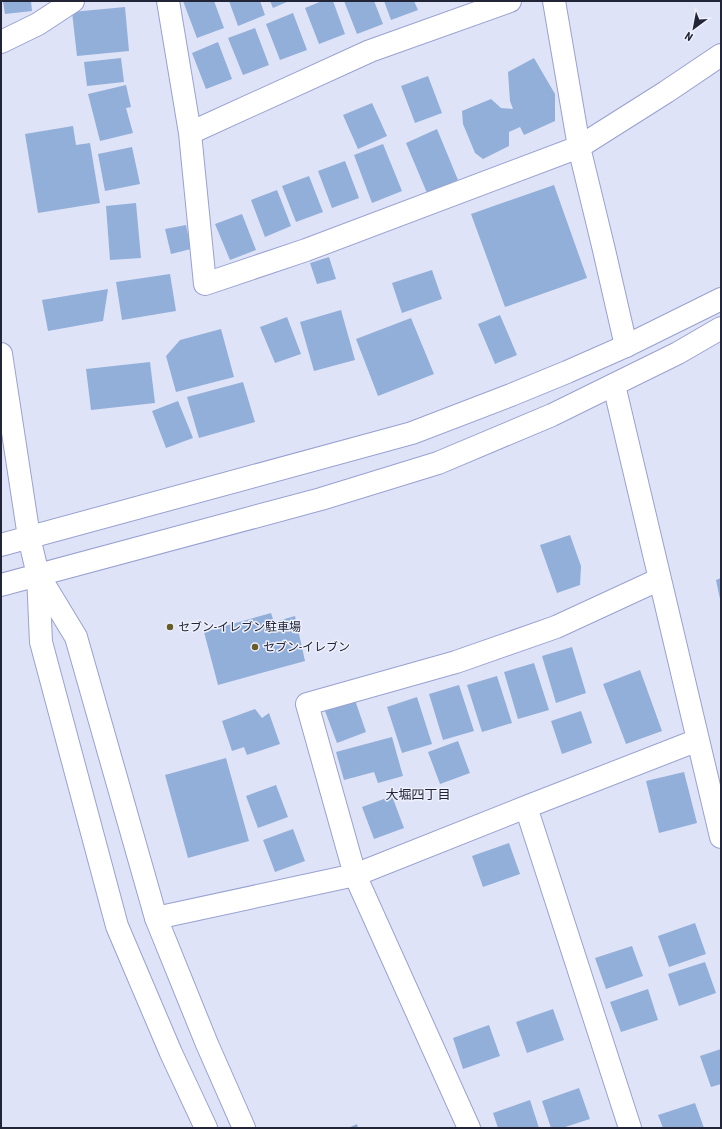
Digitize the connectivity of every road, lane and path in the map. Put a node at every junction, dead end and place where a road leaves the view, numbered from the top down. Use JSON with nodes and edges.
{"nodes":[{"id":1,"x":73,"y":1,"type":"edge"},
{"id":2,"x":168,"y":1,"type":"edge"},
{"id":3,"x":510,"y":1,"type":"edge"},
{"id":4,"x":554,"y":1,"type":"edge"},
{"id":5,"x":1,"y":42,"type":"edge"},
{"id":6,"x":721,"y":55,"type":"edge"},
{"id":7,"x":190,"y":133,"type":"junction"},
{"id":8,"x":579,"y":147,"type":"junction"},
{"id":9,"x":721,"y":299,"type":"edge"},
{"id":10,"x":721,"y":328,"type":"edge"},
{"id":11,"x":626,"y":346,"type":"junction"},
{"id":12,"x":1,"y":354,"type":"edge"},
{"id":13,"x":614,"y":384,"type":"junction"},
{"id":14,"x":29,"y":537,"type":"junction"},
{"id":15,"x":1,"y":545,"type":"edge"},
{"id":16,"x":38,"y":575,"type":"junction"},
{"id":17,"x":660,"y":579,"type":"junction"},
{"id":18,"x":1,"y":585,"type":"edge"},
{"id":19,"x":698,"y":740,"type":"junction"},
{"id":20,"x":526,"y":806,"type":"junction"},
{"id":21,"x":721,"y":837,"type":"edge"},
{"id":22,"x":355,"y":875,"type":"junction"},
{"id":23,"x":156,"y":918,"type":"junction"},
{"id":24,"x":206,"y":1128,"type":"edge"},
{"id":25,"x":244,"y":1128,"type":"edge"},
{"id":26,"x":469,"y":1128,"type":"edge"},
{"id":27,"x":630,"y":1128,"type":"edge"}],
"edges":[{"from":1,"to":5,"type":"street"},
{"from":2,"to":7,"type":"street"},
{"from":3,"to":7,"type":"street"},
{"from":4,"to":8,"type":"street"},
{"from":6,"to":8,"type":"street"},
{"from":7,"to":8,"type":"street"},
{"from":8,"to":11,"type":"street"},
{"from":9,"to":11,"type":"street"},
{"from":10,"to":13,"type":"street"},
{"from":11,"to":14,"type":"street"},
{"from":12,"to":14,"type":"street"},
{"from":13,"to":16,"type":"street"},
{"from":13,"to":17,"type":"street"},
{"from":14,"to":15,"type":"street"},
{"from":14,"to":16,"type":"street"},
{"from":16,"to":18,"type":"street"},
{"from":16,"to":23,"type":"street"},
{"from":16,"to":24,"type":"street"},
{"from":17,"to":19,"type":"street"},
{"from":17,"to":22,"type":"street"},
{"from":19,"to":20,"type":"street"},
{"from":19,"to":21,"type":"street"},
{"from":20,"to":22,"type":"street"},
{"from":20,"to":27,"type":"street"},
{"from":22,"to":23,"type":"street"},
{"from":22,"to":26,"type":"street"},
{"from":23,"to":25,"type":"street"}]}
